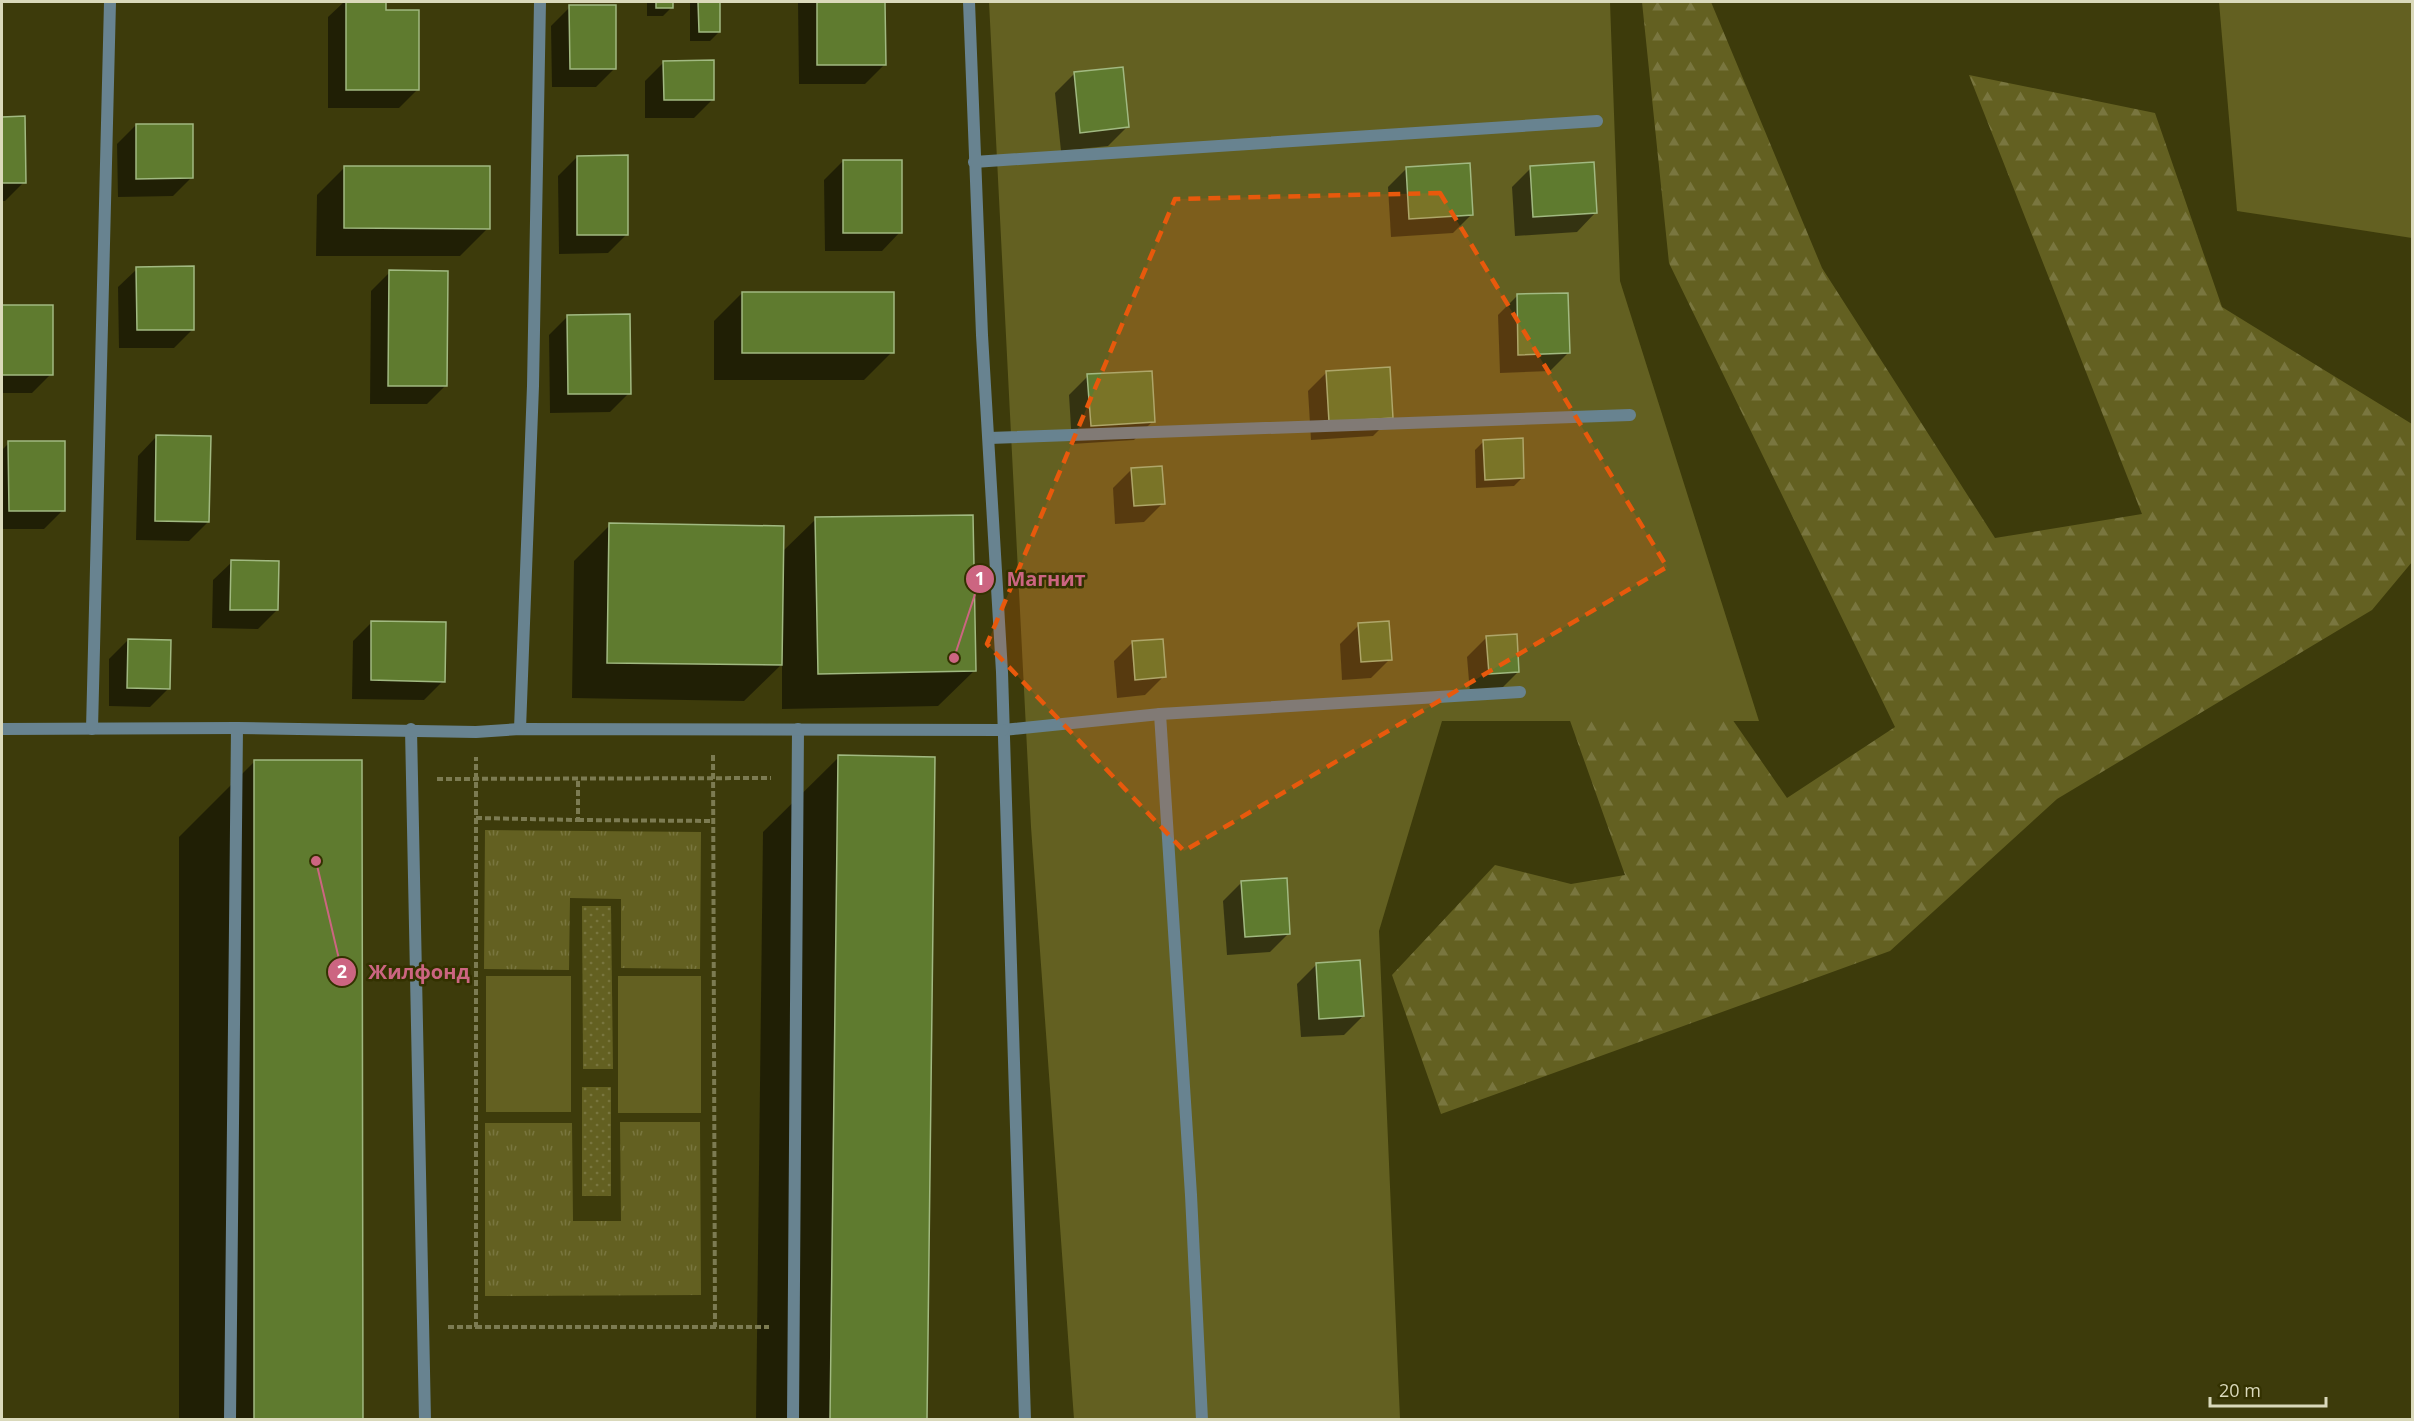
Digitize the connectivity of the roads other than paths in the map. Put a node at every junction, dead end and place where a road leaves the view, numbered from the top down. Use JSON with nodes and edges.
{"nodes":[{"id":1,"x":110,"y":2,"type":"edge"},
{"id":2,"x":540,"y":2,"type":"edge"},
{"id":3,"x":969,"y":2,"type":"edge"},
{"id":4,"x":1597,"y":121,"type":"dead end"},
{"id":5,"x":974,"y":162,"type":"junction"},
{"id":6,"x":1630,"y":414,"type":"dead end"},
{"id":7,"x":989,"y":438,"type":"junction"},
{"id":8,"x":1520,"y":692,"type":"dead end"},
{"id":9,"x":1160,"y":714,"type":"junction"},
{"id":10,"x":237,"y":728,"type":"junction"},
{"id":11,"x":2,"y":729,"type":"edge"},
{"id":12,"x":92,"y":729,"type":"junction"},
{"id":13,"x":411,"y":729,"type":"junction"},
{"id":14,"x":520,"y":729,"type":"junction"},
{"id":15,"x":798,"y":729,"type":"junction"},
{"id":16,"x":1003,"y":730,"type":"junction"},
{"id":17,"x":230,"y":1419,"type":"edge"},
{"id":18,"x":425,"y":1419,"type":"edge"},
{"id":19,"x":793,"y":1419,"type":"edge"},
{"id":20,"x":1025,"y":1419,"type":"edge"},
{"id":21,"x":1202,"y":1419,"type":"edge"}],
"edges":[{"from":1,"to":12,"type":"street"},
{"from":2,"to":14,"type":"street"},
{"from":3,"to":5,"type":"street"},
{"from":4,"to":5,"type":"street"},
{"from":5,"to":7,"type":"street"},
{"from":6,"to":7,"type":"street"},
{"from":7,"to":16,"type":"street"},
{"from":8,"to":9,"type":"street"},
{"from":9,"to":16,"type":"street"},
{"from":9,"to":21,"type":"street"},
{"from":10,"to":12,"type":"street"},
{"from":10,"to":13,"type":"street"},
{"from":10,"to":17,"type":"street"},
{"from":11,"to":12,"type":"street"},
{"from":13,"to":14,"type":"street"},
{"from":13,"to":18,"type":"street"},
{"from":14,"to":15,"type":"street"},
{"from":15,"to":16,"type":"street"},
{"from":15,"to":19,"type":"street"},
{"from":16,"to":20,"type":"street"}]}
